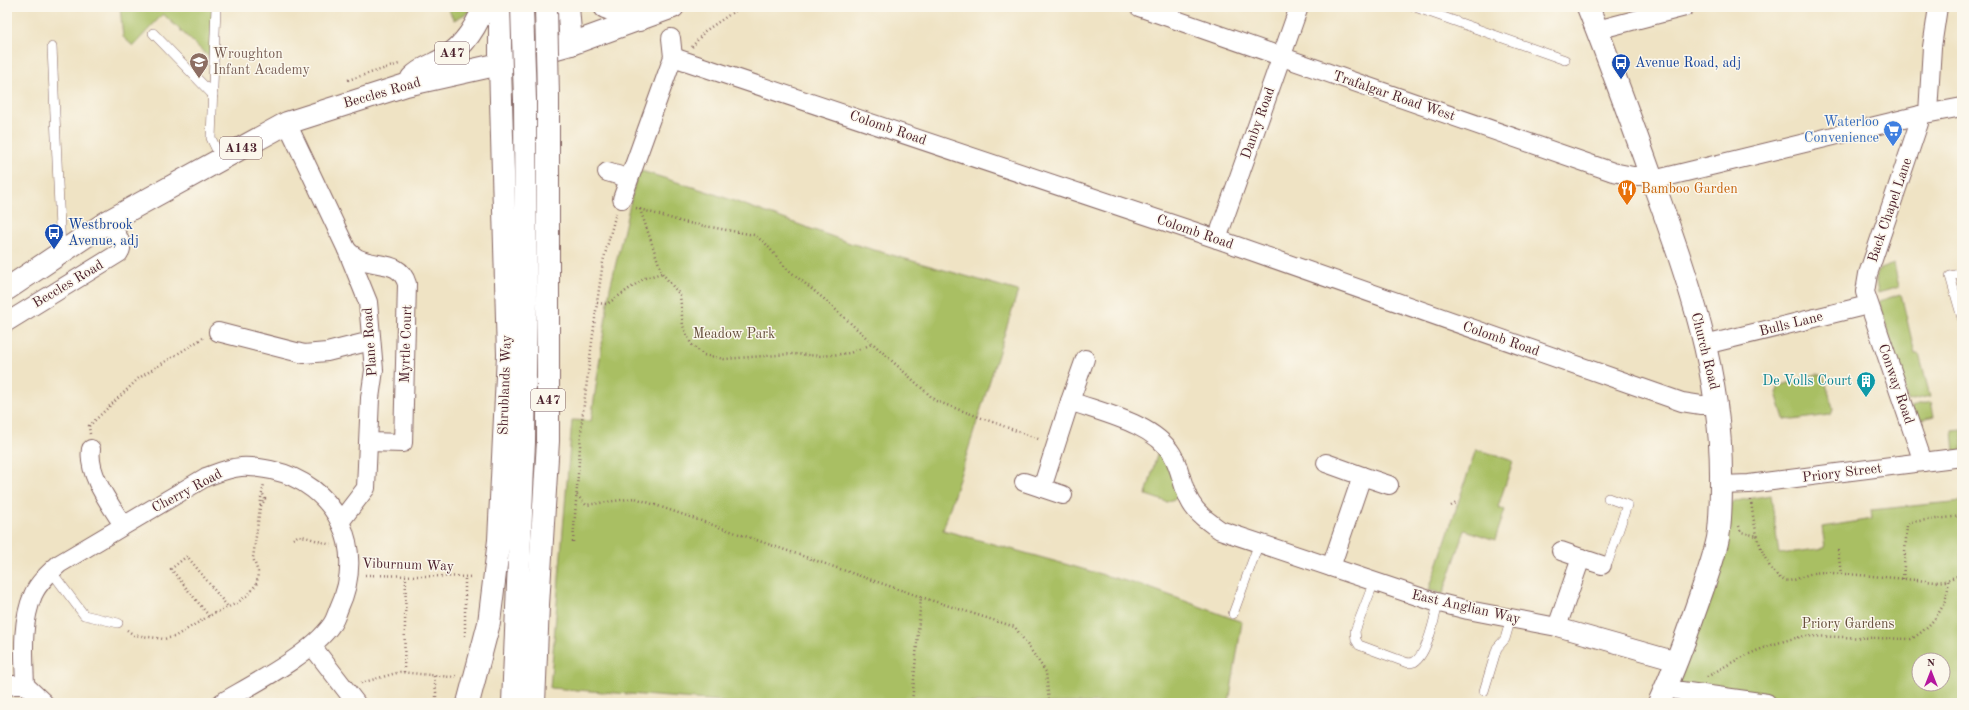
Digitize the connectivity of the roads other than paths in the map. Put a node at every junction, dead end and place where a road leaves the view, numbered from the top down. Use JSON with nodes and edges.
{"nodes":[{"id":1,"x":216,"y":7,"type":"edge"},
{"id":2,"x":484,"y":7,"type":"edge"},
{"id":3,"x":500,"y":7,"type":"edge"},
{"id":4,"x":522,"y":7,"type":"edge"},
{"id":5,"x":546,"y":7,"type":"edge"},
{"id":6,"x":568,"y":7,"type":"edge"},
{"id":7,"x":605,"y":7,"type":"edge"},
{"id":8,"x":673,"y":7,"type":"edge"},
{"id":9,"x":1139,"y":7,"type":"edge"},
{"id":10,"x":1299,"y":7,"type":"edge"},
{"id":11,"x":1415,"y":7,"type":"edge"},
{"id":12,"x":1588,"y":7,"type":"edge"},
{"id":13,"x":1685,"y":7,"type":"edge"},
{"id":14,"x":1938,"y":7,"type":"edge"},
{"id":15,"x":1665,"y":9,"type":"edge"},
{"id":16,"x":638,"y":20,"type":"junction"},
{"id":17,"x":1597,"y":30,"type":"junction"},
{"id":18,"x":153,"y":33,"type":"dead end"},
{"id":19,"x":671,"y":38,"type":"dead end"},
{"id":20,"x":571,"y":44,"type":"junction"},
{"id":21,"x":52,"y":47,"type":"dead end"},
{"id":22,"x":1282,"y":56,"type":"junction"},
{"id":23,"x":680,"y":58,"type":"junction"},
{"id":24,"x":1565,"y":60,"type":"dead end"},
{"id":25,"x":500,"y":64,"type":"junction"},
{"id":26,"x":406,"y":85,"type":"junction"},
{"id":27,"x":213,"y":95,"type":"junction"},
{"id":28,"x":1962,"y":107,"type":"edge"},
{"id":29,"x":1924,"y":114,"type":"junction"},
{"id":30,"x":287,"y":123,"type":"junction"},
{"id":31,"x":221,"y":159,"type":"junction"},
{"id":32,"x":607,"y":172,"type":"dead end"},
{"id":33,"x":628,"y":178,"type":"junction"},
{"id":34,"x":1652,"y":178,"type":"junction"},
{"id":35,"x":622,"y":198,"type":"road end"},
{"id":36,"x":108,"y":222,"type":"junction"},
{"id":37,"x":1217,"y":239,"type":"junction"},
{"id":38,"x":347,"y":250,"type":"junction"},
{"id":39,"x":61,"y":253,"type":"junction"},
{"id":40,"x":1962,"y":273,"type":"edge"},
{"id":41,"x":7,"y":289,"type":"edge"},
{"id":42,"x":1868,"y":305,"type":"junction"},
{"id":43,"x":1962,"y":318,"type":"edge"},
{"id":44,"x":7,"y":322,"type":"edge"},
{"id":45,"x":218,"y":332,"type":"road end"},
{"id":46,"x":371,"y":341,"type":"junction"},
{"id":47,"x":1713,"y":343,"type":"dead end"},
{"id":48,"x":1085,"y":359,"type":"dead end"},
{"id":49,"x":1070,"y":402,"type":"junction"},
{"id":50,"x":1717,"y":405,"type":"junction"},
{"id":51,"x":369,"y":442,"type":"junction"},
{"id":52,"x":91,"y":449,"type":"road end"},
{"id":53,"x":1962,"y":457,"type":"edge"},
{"id":54,"x":1923,"y":462,"type":"junction"},
{"id":55,"x":1326,"y":463,"type":"dead end"},
{"id":56,"x":1362,"y":476,"type":"junction"},
{"id":57,"x":1024,"y":482,"type":"dead end"},
{"id":58,"x":1389,"y":485,"type":"dead end"},
{"id":59,"x":1721,"y":486,"type":"junction"},
{"id":60,"x":1042,"y":488,"type":"junction"},
{"id":61,"x":1063,"y":495,"type":"dead end"},
{"id":62,"x":1608,"y":498,"type":"dead end"},
{"id":63,"x":340,"y":522,"type":"junction"},
{"id":64,"x":123,"y":525,"type":"junction"},
{"id":65,"x":1259,"y":543,"type":"junction"},
{"id":66,"x":1561,"y":551,"type":"dead end"},
{"id":67,"x":1581,"y":558,"type":"junction"},
{"id":68,"x":1602,"y":565,"type":"joint"},
{"id":69,"x":1331,"y":567,"type":"junction"},
{"id":70,"x":51,"y":571,"type":"junction"},
{"id":71,"x":1374,"y":582,"type":"junction"},
{"id":72,"x":1438,"y":603,"type":"junction"},
{"id":73,"x":1234,"y":614,"type":"dead end"},
{"id":74,"x":1511,"y":618,"type":"junction"},
{"id":75,"x":118,"y":623,"type":"road end"},
{"id":76,"x":1557,"y":627,"type":"junction"},
{"id":77,"x":312,"y":646,"type":"junction"},
{"id":78,"x":1677,"y":661,"type":"junction"},
{"id":79,"x":15,"y":686,"type":"edge"},
{"id":80,"x":1484,"y":691,"type":"dead end"},
{"id":81,"x":1663,"y":695,"type":"edge"},
{"id":82,"x":44,"y":703,"type":"edge"},
{"id":83,"x":221,"y":703,"type":"edge"},
{"id":84,"x":356,"y":703,"type":"edge"},
{"id":85,"x":468,"y":703,"type":"edge"},
{"id":86,"x":513,"y":703,"type":"edge"},
{"id":87,"x":534,"y":703,"type":"edge"},
{"id":88,"x":1767,"y":703,"type":"edge"}],
"edges":[{"from":1,"to":27,"type":"lane"},
{"from":2,"to":26,"type":"main road","number":"A47"},
{"from":3,"to":25,"type":"main road","name":"Shrublands Way"},
{"from":4,"to":86,"type":"main road","number":"A47","bridge":true},
{"from":5,"to":87,"type":"main road","number":"A47","bridge":true},
{"from":6,"to":20,"type":"main road"},
{"from":7,"to":16,"type":"main road"},
{"from":8,"to":16,"type":"main road","name":"Beccles Road","number":"A143"},
{"from":9,"to":22,"type":"street","name":"Trafalgar Road West"},
{"from":10,"to":22,"type":"street","name":"Danby Road"},
{"from":11,"to":24,"type":"lane"},
{"from":12,"to":17,"type":"main road","name":"Church Road"},
{"from":13,"to":15,"type":"street"},
{"from":14,"to":29,"type":"street","name":"Back Chapel Lane"},
{"from":15,"to":17,"type":"street"},
{"from":16,"to":20,"type":"main road","name":"Beccles Road","number":"A143"},
{"from":17,"to":34,"type":"main road","name":"Church Road"},
{"from":18,"to":27,"type":"lane"},
{"from":19,"to":23,"type":"street"},
{"from":20,"to":25,"type":"main road","name":"Beccles Road","number":"A143"},
{"from":21,"to":39,"type":"lane"},
{"from":22,"to":34,"type":"street","name":"Trafalgar Road West"},
{"from":22,"to":37,"type":"street","name":"Danby Road"},
{"from":23,"to":33,"type":"street"},
{"from":23,"to":37,"type":"street","name":"Colomb Road"},
{"from":25,"to":26,"type":"main road","name":"Beccles Road","number":"A143"},
{"from":25,"to":85,"type":"main road","name":"Shrublands Way"},
{"from":26,"to":30,"type":"main road","name":"Beccles Road","number":"A143"},
{"from":27,"to":31,"type":"lane"},
{"from":28,"to":29,"type":"street","name":"Trafalgar Road West"},
{"from":29,"to":34,"type":"street","name":"Trafalgar Road West"},
{"from":29,"to":42,"type":"street","name":"Back Chapel Lane"},
{"from":30,"to":31,"type":"main road","name":"Beccles Road","number":"A143"},
{"from":30,"to":38,"type":"street","name":"Plane Road"},
{"from":31,"to":36,"type":"main road","name":"Beccles Road","number":"A143"},
{"from":32,"to":33,"type":"street"},
{"from":33,"to":35,"type":"street"},
{"from":34,"to":50,"type":"main road","name":"Church Road"},
{"from":36,"to":39,"type":"main road","name":"Beccles Road","number":"A143"},
{"from":36,"to":44,"type":"street","name":"Beccles Road"},
{"from":37,"to":50,"type":"street","name":"Colomb Road"},
{"from":38,"to":46,"type":"street","name":"Plane Road"},
{"from":38,"to":51,"type":"street","name":"Myrtle Court"},
{"from":39,"to":41,"type":"main road","name":"Beccles Road","number":"A143"},
{"from":40,"to":43,"type":"lane"},
{"from":42,"to":47,"type":"street","name":"Bulls Lane"},
{"from":42,"to":54,"type":"street","name":"Conway Road"},
{"from":45,"to":46,"type":"street"},
{"from":46,"to":51,"type":"street","name":"Plane Road"},
{"from":48,"to":49,"type":"street"},
{"from":49,"to":60,"type":"street"},
{"from":49,"to":65,"type":"street","name":"East Anglian Way"},
{"from":50,"to":59,"type":"main road","name":"Church Road"},
{"from":51,"to":63,"type":"street","name":"Plane Road"},
{"from":52,"to":64,"type":"street"},
{"from":53,"to":54,"type":"street","name":"Priory Street"},
{"from":54,"to":59,"type":"street","name":"Priory Street"},
{"from":55,"to":56,"type":"street"},
{"from":56,"to":58,"type":"street"},
{"from":56,"to":69,"type":"street"},
{"from":57,"to":60,"type":"street"},
{"from":59,"to":78,"type":"main road","name":"Church Road"},
{"from":60,"to":61,"type":"street"},
{"from":62,"to":68,"type":"lane"},
{"from":63,"to":64,"type":"street","name":"Cherry Road"},
{"from":63,"to":77,"type":"street","name":"Cherry Road"},
{"from":64,"to":70,"type":"street","name":"Cherry Road"},
{"from":65,"to":69,"type":"street","name":"East Anglian Way"},
{"from":65,"to":73,"type":"lane"},
{"from":66,"to":67,"type":"street"},
{"from":67,"to":68,"type":"street"},
{"from":67,"to":76,"type":"street"},
{"from":69,"to":71,"type":"street","name":"East Anglian Way"},
{"from":70,"to":75,"type":"lane"},
{"from":70,"to":79,"type":"street","name":"Cherry Road"},
{"from":71,"to":72,"type":"street","name":"East Anglian Way"},
{"from":71,"to":72,"type":"lane"},
{"from":72,"to":74,"type":"street","name":"East Anglian Way"},
{"from":74,"to":76,"type":"street","name":"East Anglian Way"},
{"from":74,"to":80,"type":"lane"},
{"from":76,"to":78,"type":"street","name":"East Anglian Way"},
{"from":77,"to":83,"type":"street","name":"Cherry Road"},
{"from":77,"to":84,"type":"street"},
{"from":78,"to":81,"type":"main road","name":"Church Road"},
{"from":79,"to":82,"type":"street","name":"Cherry Road"},
{"from":81,"to":88,"type":"street"}]}
